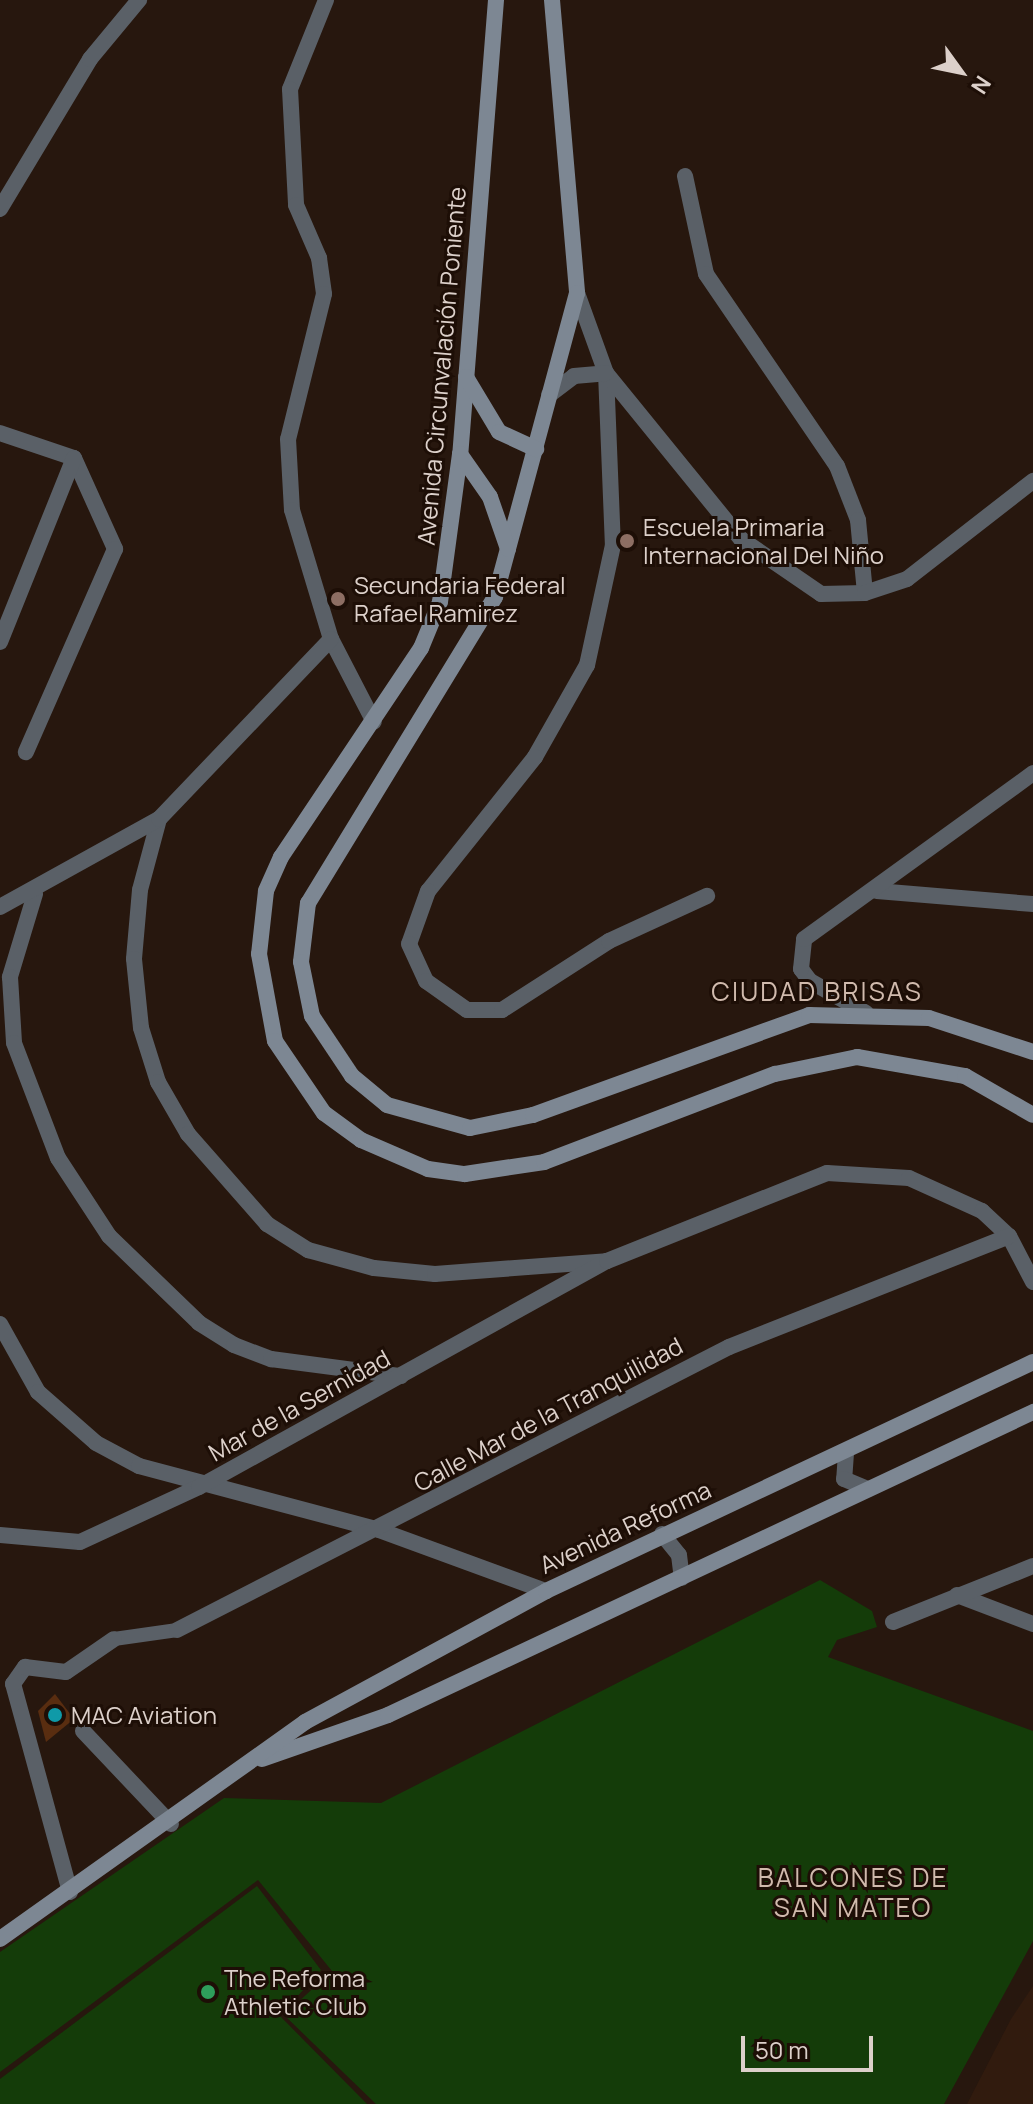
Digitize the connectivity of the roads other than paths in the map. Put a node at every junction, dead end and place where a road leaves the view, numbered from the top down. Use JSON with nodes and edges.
{"nodes":[{"id":1,"x":139,"y":0,"type":"edge"},
{"id":2,"x":326,"y":0,"type":"edge"},
{"id":3,"x":496,"y":0,"type":"edge"},
{"id":4,"x":552,"y":0,"type":"edge"},
{"id":5,"x":685,"y":176,"type":"dead end"},
{"id":6,"x":0,"y":209,"type":"edge"},
{"id":7,"x":577,"y":293,"type":"junction"},
{"id":8,"x":606,"y":373,"type":"junction"},
{"id":9,"x":466,"y":377,"type":"junction"},
{"id":10,"x":549,"y":395,"type":"junction"},
{"id":11,"x":0,"y":433,"type":"edge"},
{"id":12,"x":536,"y":449,"type":"junction"},
{"id":13,"x":460,"y":454,"type":"junction"},
{"id":14,"x":74,"y":458,"type":"junction"},
{"id":15,"x":1033,"y":481,"type":"edge"},
{"id":16,"x":508,"y":549,"type":"junction"},
{"id":17,"x":865,"y":593,"type":"junction"},
{"id":18,"x":331,"y":639,"type":"junction"},
{"id":19,"x":0,"y":642,"type":"edge"},
{"id":20,"x":374,"y":722,"type":"junction"},
{"id":21,"x":26,"y":752,"type":"dead end"},
{"id":22,"x":1030,"y":779,"type":"edge"},
{"id":23,"x":159,"y":819,"type":"junction"},
{"id":24,"x":877,"y":891,"type":"junction"},
{"id":25,"x":35,"y":894,"type":"junction"},
{"id":26,"x":707,"y":896,"type":"dead end"},
{"id":27,"x":1033,"y":904,"type":"edge"},
{"id":28,"x":0,"y":907,"type":"edge"},
{"id":29,"x":866,"y":1013,"type":"junction"},
{"id":30,"x":1031,"y":1050,"type":"edge"},
{"id":31,"x":1033,"y":1115,"type":"edge"},
{"id":32,"x":1009,"y":1236,"type":"junction"},
{"id":33,"x":607,"y":1261,"type":"junction"},
{"id":34,"x":1033,"y":1282,"type":"edge"},
{"id":35,"x":0,"y":1324,"type":"edge"},
{"id":36,"x":1033,"y":1362,"type":"edge"},
{"id":37,"x":401,"y":1376,"type":"junction"},
{"id":38,"x":1033,"y":1412,"type":"edge"},
{"id":39,"x":846,"y":1453,"type":"junction"},
{"id":40,"x":199,"y":1487,"type":"junction"},
{"id":41,"x":868,"y":1489,"type":"junction"},
{"id":42,"x":379,"y":1530,"type":"junction"},
{"id":43,"x":662,"y":1534,"type":"junction"},
{"id":44,"x":0,"y":1535,"type":"edge"},
{"id":45,"x":1033,"y":1566,"type":"edge"},
{"id":46,"x":682,"y":1578,"type":"junction"},
{"id":47,"x":546,"y":1591,"type":"junction"},
{"id":48,"x":957,"y":1595,"type":"junction"},
{"id":49,"x":893,"y":1622,"type":"dead end"},
{"id":50,"x":1033,"y":1624,"type":"edge"},
{"id":51,"x":177,"y":1630,"type":"joint"},
{"id":52,"x":114,"y":1639,"type":"joint"},
{"id":53,"x":83,"y":1731,"type":"dead end"},
{"id":54,"x":252,"y":1762,"type":"junction"},
{"id":55,"x":171,"y":1824,"type":"junction"},
{"id":56,"x":70,"y":1892,"type":"junction"},
{"id":57,"x":0,"y":1939,"type":"edge"}],
"edges":[{"from":1,"to":6,"type":"street"},
{"from":2,"to":18,"type":"street"},
{"from":3,"to":9,"type":"main road","name":"Avenida Circunvalación Poniente"},
{"from":4,"to":7,"type":"main road"},
{"from":5,"to":17,"type":"street"},
{"from":7,"to":8,"type":"street"},
{"from":7,"to":10,"type":"main road"},
{"from":8,"to":10,"type":"street"},
{"from":8,"to":17,"type":"street"},
{"from":8,"to":26,"type":"street"},
{"from":9,"to":12,"type":"main road"},
{"from":9,"to":13,"type":"main road","name":"Avenida Circunvalación Poniente"},
{"from":10,"to":12,"type":"main road"},
{"from":11,"to":14,"type":"street"},
{"from":12,"to":16,"type":"main road"},
{"from":13,"to":16,"type":"main road"},
{"from":13,"to":20,"type":"main road","name":"Avenida Circunvalación Poniente"},
{"from":14,"to":19,"type":"street"},
{"from":14,"to":21,"type":"street"},
{"from":15,"to":17,"type":"street"},
{"from":16,"to":29,"type":"main road"},
{"from":18,"to":20,"type":"street"},
{"from":18,"to":23,"type":"street"},
{"from":20,"to":31,"type":"main road","name":"Avenida Circunvalación Poniente"},
{"from":22,"to":24,"type":"street"},
{"from":23,"to":25,"type":"street"},
{"from":23,"to":33,"type":"street"},
{"from":24,"to":27,"type":"street"},
{"from":24,"to":29,"type":"street"},
{"from":25,"to":28,"type":"street"},
{"from":25,"to":37,"type":"street"},
{"from":29,"to":30,"type":"main road"},
{"from":32,"to":33,"type":"street"},
{"from":32,"to":34,"type":"street"},
{"from":32,"to":42,"type":"street","name":"Calle Mar de la Tranquilidad"},
{"from":33,"to":37,"type":"street","name":"Mar de la Sernidad"},
{"from":35,"to":40,"type":"street"},
{"from":36,"to":39,"type":"main road","name":"Avenida Reforma"},
{"from":37,"to":40,"type":"street","name":"Mar de la Sernidad"},
{"from":38,"to":41,"type":"main road","name":"Avenida Reforma"},
{"from":39,"to":41,"type":"street"},
{"from":39,"to":43,"type":"main road","name":"Avenida Reforma"},
{"from":40,"to":42,"type":"street"},
{"from":40,"to":44,"type":"street","name":"Mar de la Sernidad"},
{"from":41,"to":46,"type":"main road","name":"Avenida Reforma"},
{"from":42,"to":47,"type":"street"},
{"from":42,"to":51,"type":"street","name":"Calle Mar de la Tranquilidad"},
{"from":43,"to":46,"type":"street"},
{"from":43,"to":47,"type":"main road","name":"Avenida Reforma"},
{"from":45,"to":48,"type":"street"},
{"from":46,"to":54,"type":"main road","name":"Avenida Reforma"},
{"from":47,"to":54,"type":"main road","name":"Avenida Reforma"},
{"from":48,"to":49,"type":"street"},
{"from":48,"to":50,"type":"street"},
{"from":51,"to":52,"type":"street","name":"Calle Mar de la Tranquilidad"},
{"from":52,"to":56,"type":"street"},
{"from":53,"to":55,"type":"street"},
{"from":54,"to":55,"type":"main road","name":"Avenida Reforma"},
{"from":55,"to":56,"type":"main road","name":"Avenida Reforma"},
{"from":56,"to":57,"type":"main road","name":"Avenida Reforma"}]}
